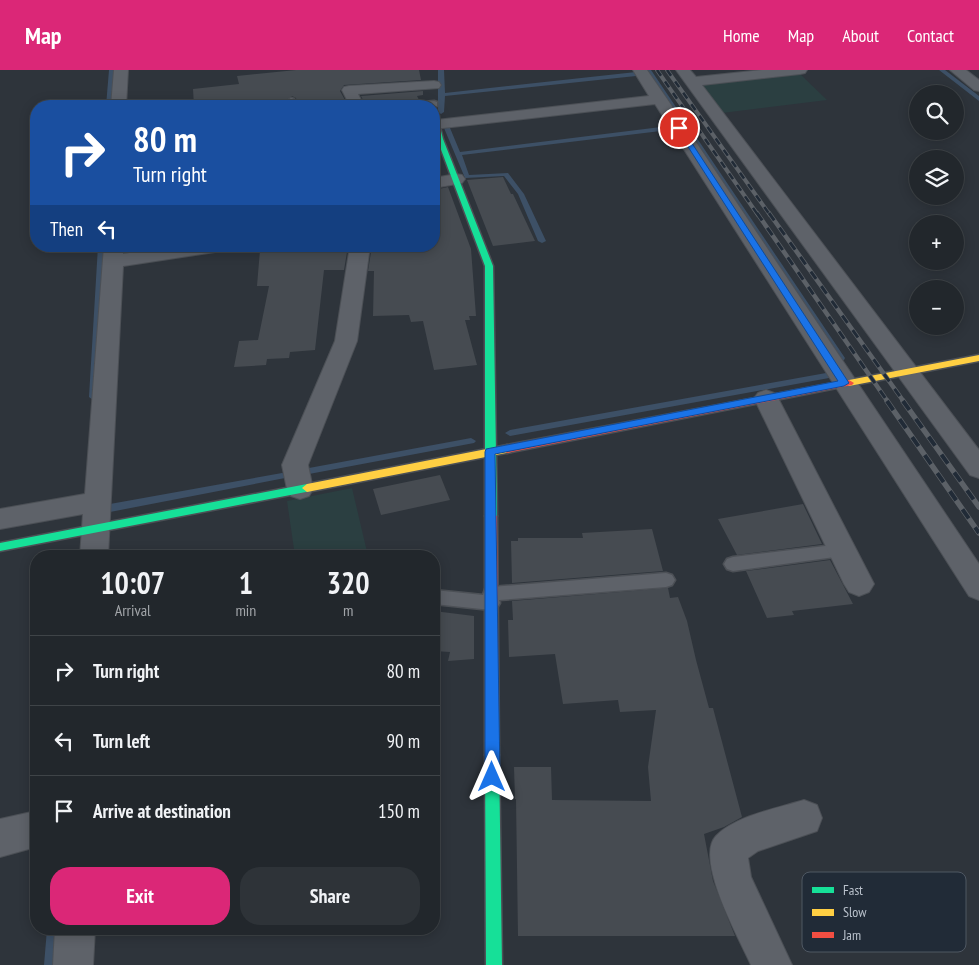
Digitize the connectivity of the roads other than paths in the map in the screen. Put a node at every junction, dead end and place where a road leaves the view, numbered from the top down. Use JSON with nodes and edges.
{"nodes":[{"id":1,"x":121,"y":70,"type":"edge"},
{"id":2,"x":640,"y":70,"type":"edge"},
{"id":3,"x":800,"y":70,"type":"edge"},
{"id":4,"x":957,"y":70,"type":"edge"},
{"id":5,"x":378,"y":76,"type":"dead end"},
{"id":6,"x":688,"y":76,"type":"edge"},
{"id":7,"x":433,"y":77,"type":"edge"},
{"id":8,"x":979,"y":87,"type":"edge"},
{"id":9,"x":388,"y":88,"type":"junction"},
{"id":10,"x":660,"y":99,"type":"junction"},
{"id":11,"x":119,"y":100,"type":"edge"},
{"id":12,"x":354,"y":100,"type":"edge"},
{"id":13,"x":434,"y":100,"type":"edge"},
{"id":14,"x":440,"y":120,"type":"edge"},
{"id":15,"x":440,"y":134,"type":"edge"},
{"id":16,"x":456,"y":179,"type":"junction"},
{"id":17,"x":440,"y":182,"type":"edge"},
{"id":18,"x":139,"y":252,"type":"edge"},
{"id":19,"x":359,"y":252,"type":"edge"},
{"id":20,"x":114,"y":254,"type":"edge"},
{"id":21,"x":979,"y":358,"type":"edge"},
{"id":22,"x":907,"y":372,"type":"junction"},
{"id":23,"x":844,"y":383,"type":"junction"},
{"id":24,"x":766,"y":398,"type":"junction"},
{"id":25,"x":490,"y":452,"type":"junction"},
{"id":26,"x":979,"y":469,"type":"edge"},
{"id":27,"x":300,"y":488,"type":"junction"},
{"id":28,"x":97,"y":515,"type":"junction"},
{"id":29,"x":0,"y":519,"type":"edge"},
{"id":30,"x":0,"y":547,"type":"edge"},
{"id":31,"x":94,"y":550,"type":"edge"},
{"id":32,"x":842,"y":550,"type":"junction"},
{"id":33,"x":732,"y":564,"type":"dead end"},
{"id":34,"x":666,"y":580,"type":"dead end"},
{"id":35,"x":859,"y":584,"type":"dead end"},
{"id":36,"x":979,"y":588,"type":"edge"},
{"id":37,"x":440,"y":597,"type":"edge"},
{"id":38,"x":491,"y":598,"type":"junction"},
{"id":39,"x":804,"y":818,"type":"dead end"},
{"id":40,"x":30,"y":830,"type":"edge"},
{"id":41,"x":0,"y":838,"type":"edge"},
{"id":42,"x":75,"y":935,"type":"edge"},
{"id":43,"x":73,"y":965,"type":"edge"},
{"id":44,"x":494,"y":965,"type":"edge"},
{"id":45,"x":772,"y":965,"type":"edge"}],
"edges":[{"from":1,"to":11,"type":"street"},
{"from":2,"to":10,"type":"street"},
{"from":3,"to":6,"type":"street"},
{"from":4,"to":8,"type":"street"},
{"from":5,"to":9,"type":"street"},
{"from":6,"to":22,"type":"street"},
{"from":7,"to":9,"type":"street"},
{"from":7,"to":13,"type":"street"},
{"from":9,"to":12,"type":"street"},
{"from":10,"to":14,"type":"street"},
{"from":10,"to":23,"type":"street"},
{"from":15,"to":16,"type":"street"},
{"from":16,"to":17,"type":"street"},
{"from":16,"to":25,"type":"street"},
{"from":18,"to":20,"type":"street"},
{"from":19,"to":27,"type":"street"},
{"from":20,"to":28,"type":"street"},
{"from":21,"to":22,"type":"street"},
{"from":22,"to":23,"type":"street"},
{"from":22,"to":26,"type":"street"},
{"from":23,"to":24,"type":"street"},
{"from":23,"to":36,"type":"street"},
{"from":24,"to":25,"type":"street"},
{"from":24,"to":32,"type":"street"},
{"from":25,"to":27,"type":"street"},
{"from":25,"to":38,"type":"street"},
{"from":27,"to":28,"type":"street"},
{"from":28,"to":29,"type":"street"},
{"from":28,"to":30,"type":"street"},
{"from":28,"to":31,"type":"street"},
{"from":32,"to":33,"type":"lane"},
{"from":32,"to":35,"type":"street"},
{"from":34,"to":38,"type":"lane"},
{"from":37,"to":38,"type":"lane"},
{"from":38,"to":44,"type":"street"},
{"from":39,"to":45,"type":"street"},
{"from":40,"to":41,"type":"street"},
{"from":42,"to":43,"type":"street"}]}
